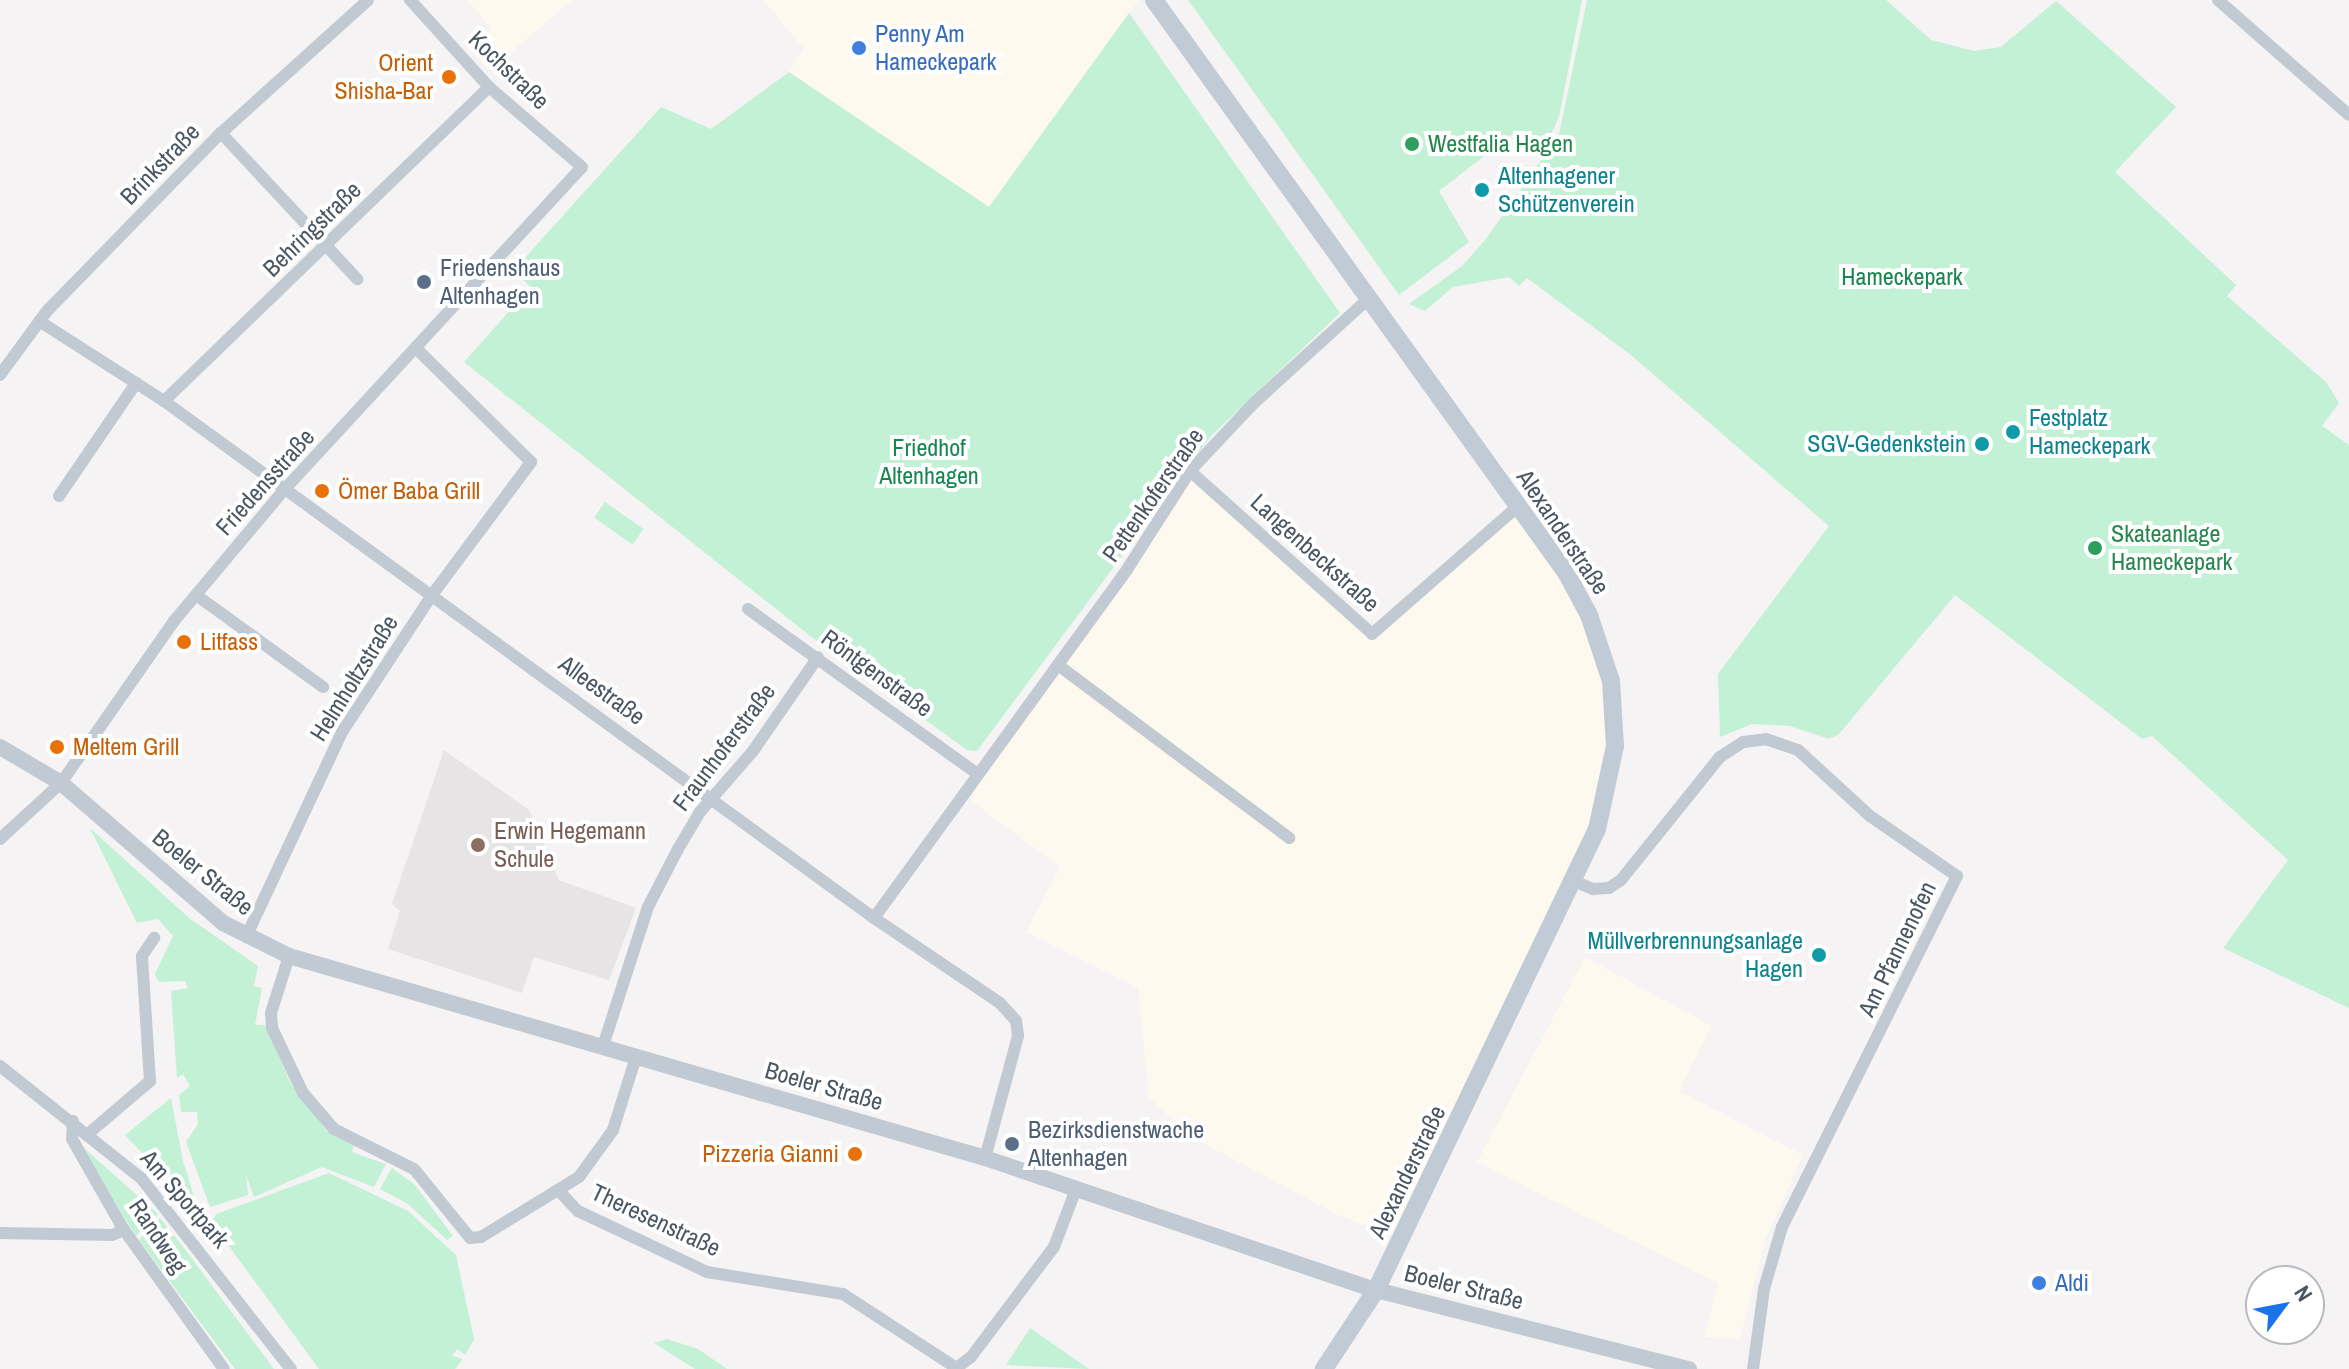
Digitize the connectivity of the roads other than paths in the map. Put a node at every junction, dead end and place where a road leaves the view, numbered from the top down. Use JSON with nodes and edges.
{"nodes":[{"id":1,"x":368,"y":0,"type":"edge"},
{"id":2,"x":410,"y":0,"type":"edge"},
{"id":3,"x":1154,"y":0,"type":"edge"},
{"id":4,"x":2218,"y":0,"type":"edge"},
{"id":5,"x":489,"y":87,"type":"junction"},
{"id":6,"x":2349,"y":115,"type":"edge"},
{"id":7,"x":221,"y":133,"type":"junction"},
{"id":8,"x":582,"y":167,"type":"joint"},
{"id":9,"x":324,"y":248,"type":"junction"},
{"id":10,"x":357,"y":279,"type":"dead end"},
{"id":11,"x":1368,"y":299,"type":"junction"},
{"id":12,"x":39,"y":321,"type":"junction"},
{"id":13,"x":417,"y":349,"type":"junction"},
{"id":14,"x":0,"y":375,"type":"edge"},
{"id":15,"x":136,"y":383,"type":"junction"},
{"id":16,"x":164,"y":401,"type":"junction"},
{"id":17,"x":1190,"y":471,"type":"junction"},
{"id":18,"x":284,"y":490,"type":"junction"},
{"id":19,"x":59,"y":496,"type":"dead end"},
{"id":20,"x":1518,"y":506,"type":"junction"},
{"id":21,"x":196,"y":595,"type":"junction"},
{"id":22,"x":432,"y":595,"type":"junction"},
{"id":23,"x":748,"y":609,"type":"dead end"},
{"id":24,"x":818,"y":657,"type":"junction"},
{"id":25,"x":1058,"y":665,"type":"junction"},
{"id":26,"x":323,"y":687,"type":"dead end"},
{"id":27,"x":0,"y":747,"type":"edge"},
{"id":28,"x":978,"y":774,"type":"junction"},
{"id":29,"x":61,"y":783,"type":"junction"},
{"id":30,"x":713,"y":797,"type":"junction"},
{"id":31,"x":1289,"y":838,"type":"dead end"},
{"id":32,"x":0,"y":839,"type":"edge"},
{"id":33,"x":1574,"y":881,"type":"junction"},
{"id":34,"x":874,"y":918,"type":"junction"},
{"id":35,"x":246,"y":937,"type":"junction"},
{"id":36,"x":154,"y":938,"type":"dead end"},
{"id":37,"x":289,"y":956,"type":"junction"},
{"id":38,"x":603,"y":1046,"type":"junction"},
{"id":39,"x":636,"y":1057,"type":"junction"},
{"id":40,"x":0,"y":1066,"type":"edge"},
{"id":41,"x":73,"y":1121,"type":"junction"},
{"id":42,"x":89,"y":1133,"type":"junction"},
{"id":43,"x":985,"y":1158,"type":"junction"},
{"id":44,"x":1076,"y":1189,"type":"junction"},
{"id":45,"x":560,"y":1192,"type":"junction"},
{"id":46,"x":124,"y":1230,"type":"junction"},
{"id":47,"x":0,"y":1233,"type":"edge"},
{"id":48,"x":1376,"y":1290,"type":"junction"},
{"id":49,"x":955,"y":1368,"type":"edge"},
{"id":50,"x":224,"y":1369,"type":"edge"},
{"id":51,"x":291,"y":1369,"type":"edge"},
{"id":52,"x":1324,"y":1369,"type":"edge"},
{"id":53,"x":1689,"y":1369,"type":"edge"},
{"id":54,"x":1753,"y":1369,"type":"edge"}],
"edges":[{"from":1,"to":7,"type":"street","name":"Brinkstraße"},
{"from":2,"to":5,"type":"street","name":"Kochstraße"},
{"from":3,"to":11,"type":"main road","name":"Alexanderstraße"},
{"from":4,"to":6,"type":"street"},
{"from":5,"to":8,"type":"street","name":"Kochstraße"},
{"from":5,"to":9,"type":"street","name":"Behringstraße"},
{"from":7,"to":9,"type":"street"},
{"from":7,"to":12,"type":"street","name":"Brinkstraße"},
{"from":8,"to":13,"type":"street","name":"Friedensstraße"},
{"from":9,"to":10,"type":"street"},
{"from":9,"to":16,"type":"street","name":"Behringstraße"},
{"from":11,"to":17,"type":"street","name":"Pettenkoferstraße"},
{"from":11,"to":20,"type":"main road","name":"Alexanderstraße"},
{"from":12,"to":14,"type":"street","name":"Brinkstraße"},
{"from":12,"to":15,"type":"street","name":"Alleestraße"},
{"from":13,"to":18,"type":"street","name":"Friedensstraße"},
{"from":13,"to":22,"type":"street","name":"Helmholtzstraße"},
{"from":15,"to":16,"type":"street","name":"Alleestraße"},
{"from":15,"to":19,"type":"street"},
{"from":16,"to":18,"type":"street","name":"Alleestraße"},
{"from":17,"to":20,"type":"street","name":"Langenbeckstraße"},
{"from":17,"to":25,"type":"street","name":"Pettenkoferstraße"},
{"from":18,"to":21,"type":"street","name":"Friedensstraße"},
{"from":18,"to":22,"type":"street","name":"Alleestraße"},
{"from":20,"to":33,"type":"main road","name":"Alexanderstraße"},
{"from":21,"to":26,"type":"street"},
{"from":21,"to":29,"type":"street","name":"Friedensstraße"},
{"from":22,"to":30,"type":"street","name":"Alleestraße"},
{"from":22,"to":35,"type":"street","name":"Helmholtzstraße"},
{"from":23,"to":24,"type":"street","name":"Röntgenstraße"},
{"from":24,"to":28,"type":"street","name":"Röntgenstraße"},
{"from":24,"to":30,"type":"street","name":"Fraunhoferstraße"},
{"from":25,"to":28,"type":"street","name":"Pettenkoferstraße"},
{"from":25,"to":31,"type":"street"},
{"from":27,"to":29,"type":"street","name":"Boeler Straße"},
{"from":28,"to":34,"type":"street","name":"Pettenkoferstraße"},
{"from":29,"to":32,"type":"street","name":"Friedensstraße"},
{"from":29,"to":35,"type":"street","name":"Boeler Straße"},
{"from":30,"to":34,"type":"street","name":"Alleestraße"},
{"from":30,"to":38,"type":"street","name":"Fraunhoferstraße"},
{"from":33,"to":48,"type":"main road","name":"Alexanderstraße"},
{"from":33,"to":54,"type":"street","name":"Am Pfannenofen"},
{"from":34,"to":43,"type":"street","name":"Alleestraße"},
{"from":35,"to":37,"type":"street","name":"Boeler Straße"},
{"from":36,"to":42,"type":"street"},
{"from":37,"to":38,"type":"street","name":"Boeler Straße"},
{"from":37,"to":45,"type":"street"},
{"from":38,"to":39,"type":"street","name":"Boeler Straße"},
{"from":39,"to":43,"type":"street","name":"Boeler Straße"},
{"from":39,"to":45,"type":"street"},
{"from":40,"to":41,"type":"street","name":"Am Sportpark"},
{"from":41,"to":42,"type":"street","name":"Am Sportpark"},
{"from":41,"to":46,"type":"street","name":"Randweg"},
{"from":42,"to":51,"type":"street","name":"Am Sportpark"},
{"from":43,"to":44,"type":"street","name":"Boeler Straße"},
{"from":44,"to":48,"type":"street","name":"Boeler Straße"},
{"from":44,"to":49,"type":"street"},
{"from":45,"to":49,"type":"street","name":"Theresenstraße"},
{"from":46,"to":47,"type":"street"},
{"from":46,"to":50,"type":"street","name":"Randweg"},
{"from":48,"to":52,"type":"main road","name":"Alexanderstraße"},
{"from":48,"to":53,"type":"street","name":"Boeler Straße"}]}
